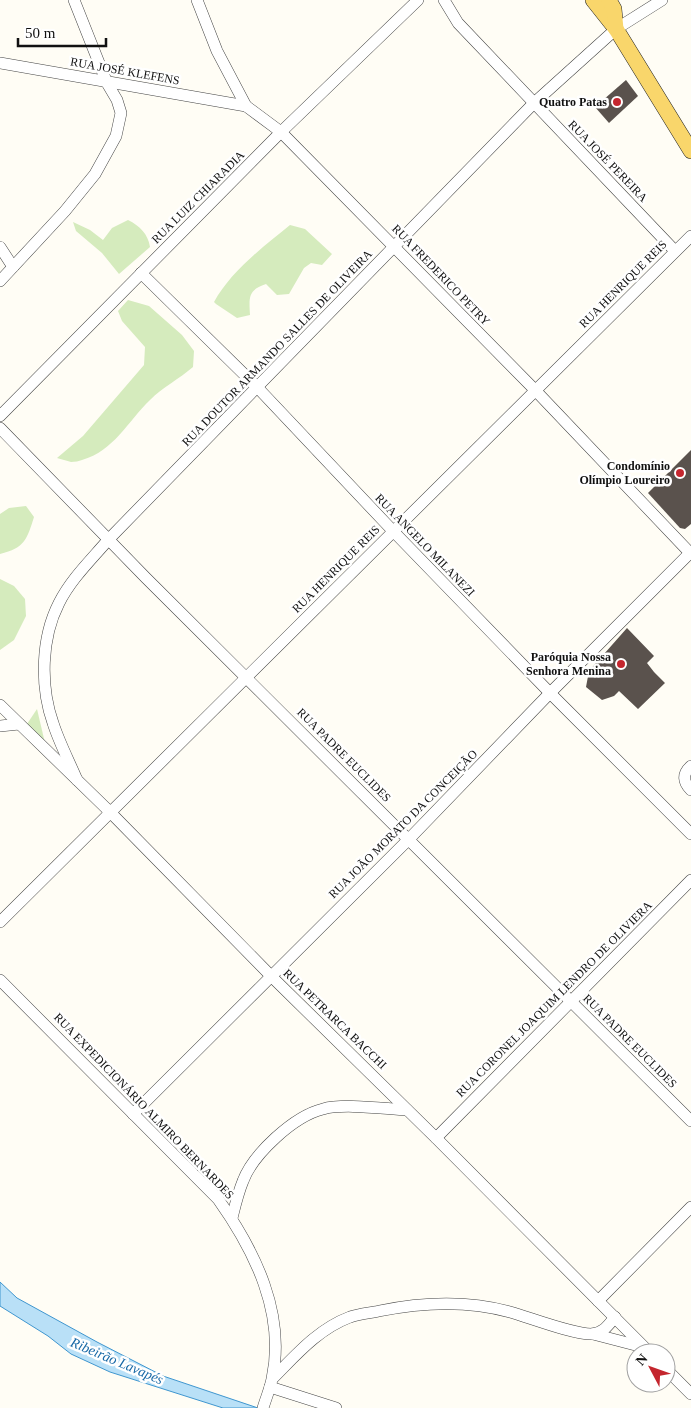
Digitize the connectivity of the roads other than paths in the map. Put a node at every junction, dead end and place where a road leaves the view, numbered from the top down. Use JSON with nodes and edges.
{"nodes":[{"id":1,"x":74,"y":0,"type":"edge"},
{"id":2,"x":197,"y":0,"type":"edge"},
{"id":3,"x":418,"y":0,"type":"edge"},
{"id":4,"x":444,"y":0,"type":"edge"},
{"id":5,"x":593,"y":0,"type":"edge"},
{"id":6,"x":609,"y":0,"type":"edge"},
{"id":7,"x":662,"y":0,"type":"edge"},
{"id":8,"x":616,"y":29,"type":"junction"},
{"id":9,"x":0,"y":63,"type":"edge"},
{"id":10,"x":107,"y":83,"type":"junction"},
{"id":11,"x":534,"y":103,"type":"junction"},
{"id":12,"x":246,"y":106,"type":"junction"},
{"id":13,"x":281,"y":132,"type":"junction"},
{"id":14,"x":691,"y":151,"type":"edge"},
{"id":15,"x":691,"y":236,"type":"edge"},
{"id":16,"x":0,"y":247,"type":"edge"},
{"id":17,"x":394,"y":247,"type":"junction"},
{"id":18,"x":675,"y":251,"type":"junction"},
{"id":19,"x":13,"y":267,"type":"junction"},
{"id":20,"x":141,"y":273,"type":"junction"},
{"id":21,"x":0,"y":281,"type":"edge"},
{"id":22,"x":257,"y":387,"type":"junction"},
{"id":23,"x":534,"y":390,"type":"junction"},
{"id":24,"x":0,"y":416,"type":"edge"},
{"id":25,"x":0,"y":428,"type":"edge"},
{"id":26,"x":393,"y":531,"type":"junction"},
{"id":27,"x":108,"y":540,"type":"junction"},
{"id":28,"x":691,"y":553,"type":"edge"},
{"id":29,"x":246,"y":678,"type":"junction"},
{"id":30,"x":550,"y":693,"type":"junction"},
{"id":31,"x":0,"y":705,"type":"edge"},
{"id":32,"x":19,"y":724,"type":"junction"},
{"id":33,"x":0,"y":726,"type":"edge"},
{"id":34,"x":691,"y":766,"type":"edge"},
{"id":35,"x":77,"y":780,"type":"junction"},
{"id":36,"x":691,"y":790,"type":"edge"},
{"id":37,"x":110,"y":812,"type":"junction"},
{"id":38,"x":691,"y":834,"type":"edge"},
{"id":39,"x":409,"y":839,"type":"junction"},
{"id":40,"x":691,"y":880,"type":"edge"},
{"id":41,"x":0,"y":922,"type":"edge"},
{"id":42,"x":272,"y":976,"type":"junction"},
{"id":43,"x":0,"y":980,"type":"edge"},
{"id":44,"x":570,"y":1002,"type":"junction"},
{"id":45,"x":408,"y":1110,"type":"junction"},
{"id":46,"x":133,"y":1114,"type":"junction"},
{"id":47,"x":691,"y":1121,"type":"edge"},
{"id":48,"x":436,"y":1138,"type":"junction"},
{"id":49,"x":691,"y":1207,"type":"edge"},
{"id":50,"x":232,"y":1218,"type":"junction"},
{"id":51,"x":598,"y":1301,"type":"junction"},
{"id":52,"x":615,"y":1317,"type":"junction"},
{"id":53,"x":592,"y":1334,"type":"junction"},
{"id":54,"x":640,"y":1343,"type":"edge"},
{"id":55,"x":626,"y":1344,"type":"edge"},
{"id":56,"x":676,"y":1378,"type":"edge"},
{"id":57,"x":271,"y":1382,"type":"junction"},
{"id":58,"x":689,"y":1390,"type":"edge"},
{"id":59,"x":264,"y":1405,"type":"edge"},
{"id":60,"x":336,"y":1408,"type":"edge"}],
"edges":[{"from":1,"to":10,"type":"street"},
{"from":2,"to":12,"type":"street","name":"RUA FREDERICO PETRY"},
{"from":3,"to":13,"type":"street","name":"RUA LUIZ CHIARADIA"},
{"from":4,"to":11,"type":"street","name":"RUA JOSÉ PEREIRA"},
{"from":5,"to":8,"type":"main road"},
{"from":6,"to":8,"type":"main road"},
{"from":7,"to":8,"type":"street","name":"RUA DOUTOR ARMANDO SALLES DE OLIVEIRA"},
{"from":8,"to":11,"type":"street","name":"RUA DOUTOR ARMANDO SALLES DE OLIVEIRA"},
{"from":8,"to":14,"type":"main road"},
{"from":9,"to":10,"type":"street","name":"RUA JOSÉ KLEFENS"},
{"from":10,"to":12,"type":"street","name":"RUA JOSÉ KLEFENS"},
{"from":10,"to":19,"type":"street"},
{"from":11,"to":17,"type":"street","name":"RUA DOUTOR ARMANDO SALLES DE OLIVEIRA"},
{"from":11,"to":18,"type":"street","name":"RUA JOSÉ PEREIRA"},
{"from":12,"to":13,"type":"street","name":"RUA FREDERICO PETRY"},
{"from":13,"to":17,"type":"street","name":"RUA FREDERICO PETRY"},
{"from":13,"to":20,"type":"street","name":"RUA LUIZ CHIARADIA"},
{"from":15,"to":18,"type":"street","name":"RUA HENRIQUE REIS"},
{"from":16,"to":19,"type":"street"},
{"from":17,"to":22,"type":"street","name":"RUA DOUTOR ARMANDO SALLES DE OLIVEIRA"},
{"from":17,"to":23,"type":"street","name":"RUA FREDERICO PETRY"},
{"from":18,"to":23,"type":"street","name":"RUA HENRIQUE REIS"},
{"from":19,"to":21,"type":"street"},
{"from":20,"to":22,"type":"street","name":"RUA ANGELO MILANEZI"},
{"from":20,"to":24,"type":"street","name":"RUA LUIZ CHIARADIA"},
{"from":22,"to":26,"type":"street","name":"RUA ANGELO MILANEZI"},
{"from":22,"to":27,"type":"street","name":"RUA DOUTOR ARMANDO SALLES DE OLIVEIRA"},
{"from":23,"to":26,"type":"street","name":"RUA HENRIQUE REIS"},
{"from":23,"to":28,"type":"street","name":"RUA FREDERICO PETRY"},
{"from":25,"to":27,"type":"street","name":"RUA PADRE EUCLIDES"},
{"from":26,"to":29,"type":"street","name":"RUA HENRIQUE REIS"},
{"from":26,"to":30,"type":"street","name":"RUA ANGELO MILANEZI"},
{"from":27,"to":29,"type":"street","name":"RUA PADRE EUCLIDES"},
{"from":27,"to":35,"type":"street","name":"RUA DOUTOR ARMANDO SALLES DE OLIVEIRA"},
{"from":28,"to":30,"type":"street","name":"RUA JOÃO MORATO DA CONCEIÇÃO"},
{"from":29,"to":37,"type":"street","name":"RUA HENRIQUE REIS"},
{"from":29,"to":39,"type":"street","name":"RUA PADRE EUCLIDES"},
{"from":30,"to":38,"type":"street","name":"RUA ANGELO MILANEZI"},
{"from":30,"to":39,"type":"street","name":"RUA JOÃO MORATO DA CONCEIÇÃO"},
{"from":31,"to":32,"type":"street","name":"RUA PETRARCA BACCHI"},
{"from":32,"to":33,"type":"street"},
{"from":32,"to":35,"type":"street","name":"RUA PETRARCA BACCHI"},
{"from":34,"to":36,"type":"street"},
{"from":35,"to":37,"type":"street","name":"RUA PETRARCA BACCHI"},
{"from":37,"to":41,"type":"street","name":"RUA HENRIQUE REIS"},
{"from":37,"to":42,"type":"street","name":"RUA PETRARCA BACCHI"},
{"from":39,"to":42,"type":"street","name":"RUA JOÃO MORATO DA CONCEIÇÃO"},
{"from":39,"to":44,"type":"street","name":"RUA PADRE EUCLIDES"},
{"from":40,"to":44,"type":"street","name":"RUA CORONEL JOAQUIM LENDRO DE OLIVIERA"},
{"from":42,"to":45,"type":"street","name":"RUA PETRARCA BACCHI"},
{"from":42,"to":46,"type":"street","name":"RUA JOÃO MORATO DA CONCEIÇÃO"},
{"from":43,"to":46,"type":"street","name":"RUA EXPEDICIONÁRIO ALMIRO BERNARDES"},
{"from":44,"to":47,"type":"street","name":"RUA PADRE EUCLIDES"},
{"from":44,"to":48,"type":"street","name":"RUA CORONEL JOAQUIM LENDRO DE OLIVIERA"},
{"from":45,"to":48,"type":"street","name":"RUA PETRARCA BACCHI"},
{"from":45,"to":50,"type":"street"},
{"from":46,"to":50,"type":"street","name":"RUA EXPEDICIONÁRIO ALMIRO BERNARDES"},
{"from":48,"to":51,"type":"street","name":"RUA PETRARCA BACCHI"},
{"from":49,"to":51,"type":"street"},
{"from":50,"to":57,"type":"street","name":"RUA EXPEDICIONÁRIO ALMIRO BERNARDES"},
{"from":51,"to":52,"type":"street","name":"RUA PETRARCA BACCHI"},
{"from":52,"to":53,"type":"street"},
{"from":52,"to":54,"type":"street","name":"RUA PETRARCA BACCHI"},
{"from":53,"to":55,"type":"street"},
{"from":53,"to":57,"type":"street"},
{"from":56,"to":58,"type":"street"},
{"from":57,"to":59,"type":"street"},
{"from":57,"to":60,"type":"street"}]}
